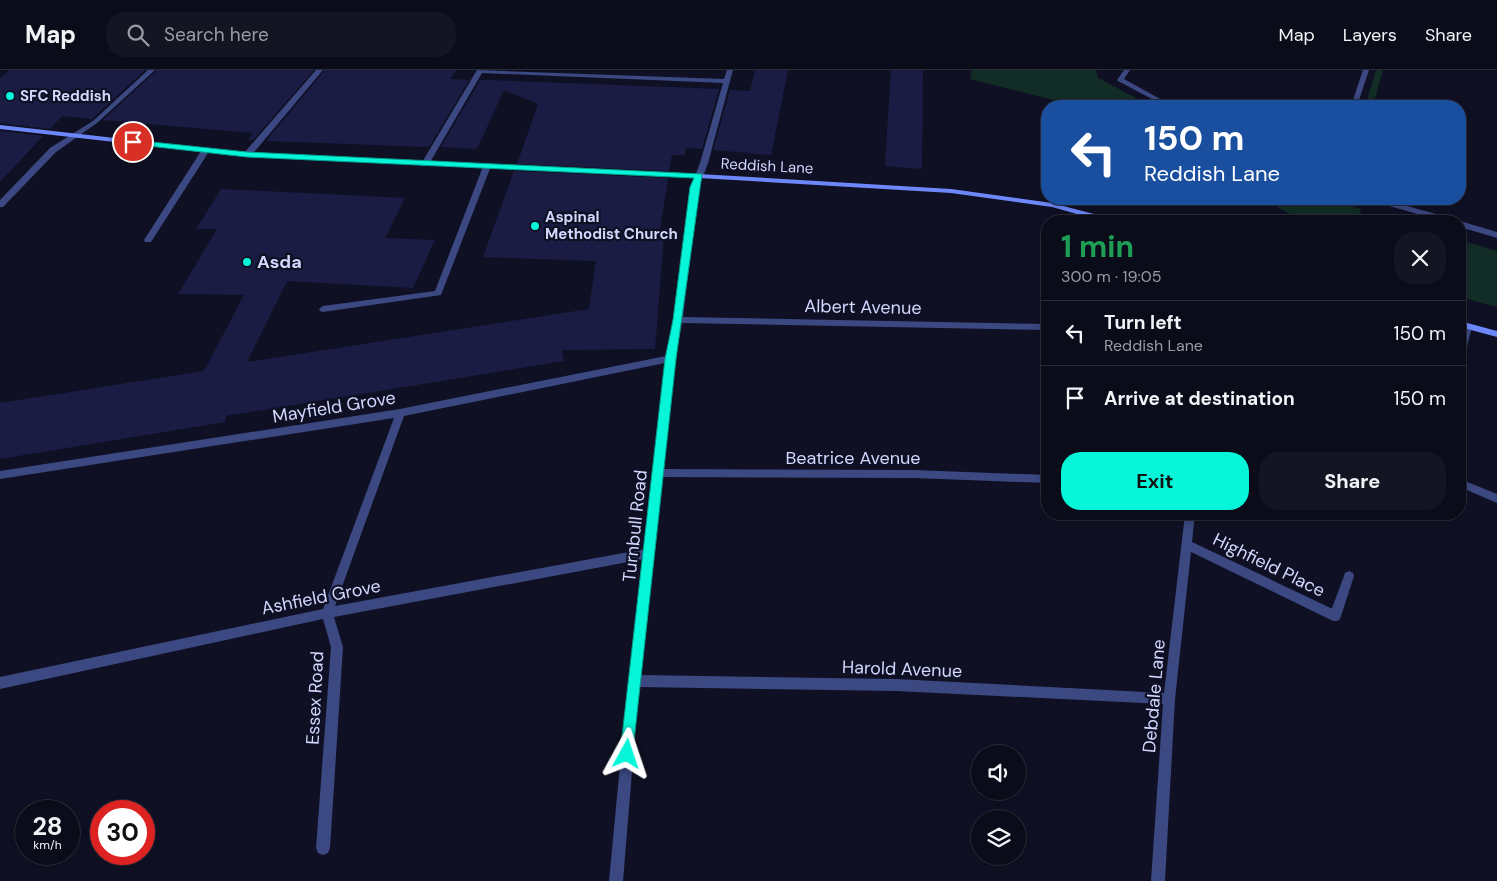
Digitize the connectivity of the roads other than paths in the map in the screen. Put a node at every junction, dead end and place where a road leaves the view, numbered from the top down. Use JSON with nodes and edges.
{"nodes":[{"id":1,"x":152,"y":70,"type":"edge"},
{"id":2,"x":320,"y":70,"type":"edge"},
{"id":3,"x":730,"y":70,"type":"edge"},
{"id":4,"x":1127,"y":70,"type":"edge"},
{"id":5,"x":1366,"y":70,"type":"edge"},
{"id":6,"x":480,"y":71,"type":"edge"},
{"id":7,"x":726,"y":81,"type":"junction"},
{"id":8,"x":1158,"y":100,"type":"edge"},
{"id":9,"x":1356,"y":100,"type":"edge"},
{"id":10,"x":0,"y":127,"type":"edge"},
{"id":11,"x":78,"y":136,"type":"junction"},
{"id":12,"x":206,"y":150,"type":"junction"},
{"id":13,"x":247,"y":155,"type":"junction"},
{"id":14,"x":425,"y":164,"type":"junction"},
{"id":15,"x":487,"y":166,"type":"junction"},
{"id":16,"x":699,"y":176,"type":"junction"},
{"id":17,"x":1041,"y":203,"type":"edge"},
{"id":18,"x":0,"y":205,"type":"edge"},
{"id":19,"x":1052,"y":205,"type":"edge"},
{"id":20,"x":1395,"y":205,"type":"edge"},
{"id":21,"x":1088,"y":215,"type":"edge"},
{"id":22,"x":1430,"y":215,"type":"edge"},
{"id":23,"x":1466,"y":226,"type":"edge"},
{"id":24,"x":1497,"y":235,"type":"edge"},
{"id":25,"x":148,"y":240,"type":"dead end"},
{"id":26,"x":323,"y":309,"type":"dead end"},
{"id":27,"x":678,"y":320,"type":"junction"},
{"id":28,"x":1466,"y":326,"type":"edge"},
{"id":29,"x":1041,"y":327,"type":"edge"},
{"id":30,"x":1466,"y":327,"type":"edge"},
{"id":31,"x":1497,"y":330,"type":"edge"},
{"id":32,"x":1497,"y":335,"type":"edge"},
{"id":33,"x":670,"y":359,"type":"junction"},
{"id":34,"x":400,"y":413,"type":"junction"},
{"id":35,"x":659,"y":473,"type":"junction"},
{"id":36,"x":0,"y":476,"type":"edge"},
{"id":37,"x":1041,"y":479,"type":"edge"},
{"id":38,"x":1466,"y":486,"type":"edge"},
{"id":39,"x":1497,"y":499,"type":"edge"},
{"id":40,"x":1190,"y":520,"type":"edge"},
{"id":41,"x":1188,"y":545,"type":"junction"},
{"id":42,"x":650,"y":553,"type":"junction"},
{"id":43,"x":1349,"y":576,"type":"dead end"},
{"id":44,"x":327,"y":613,"type":"junction"},
{"id":45,"x":634,"y":681,"type":"junction"},
{"id":46,"x":0,"y":683,"type":"edge"},
{"id":47,"x":1170,"y":699,"type":"junction"},
{"id":48,"x":323,"y":848,"type":"dead end"},
{"id":49,"x":616,"y":881,"type":"edge"},
{"id":50,"x":1158,"y":881,"type":"edge"}],
"edges":[{"from":1,"to":11,"type":"street"},
{"from":2,"to":13,"type":"street"},
{"from":3,"to":7,"type":"street","name":"Turnbull Road"},
{"from":4,"to":8,"type":"street"},
{"from":5,"to":9,"type":"street"},
{"from":6,"to":7,"type":"street"},
{"from":6,"to":14,"type":"street"},
{"from":7,"to":16,"type":"street","name":"Turnbull Road"},
{"from":10,"to":11,"type":"main road","name":"Reddish Lane"},
{"from":11,"to":12,"type":"main road","name":"Reddish Lane"},
{"from":11,"to":18,"type":"street"},
{"from":12,"to":13,"type":"main road","name":"Reddish Lane"},
{"from":12,"to":25,"type":"street"},
{"from":13,"to":14,"type":"main road","name":"Reddish Lane"},
{"from":14,"to":15,"type":"main road","name":"Reddish Lane"},
{"from":15,"to":16,"type":"main road","name":"Reddish Lane"},
{"from":15,"to":26,"type":"street"},
{"from":16,"to":17,"type":"main road","name":"Reddish Lane"},
{"from":16,"to":27,"type":"street","name":"Turnbull Road"},
{"from":19,"to":21,"type":"main road","name":"Reddish Lane"},
{"from":20,"to":22,"type":"street"},
{"from":23,"to":24,"type":"street"},
{"from":27,"to":29,"type":"street","name":"Albert Avenue"},
{"from":27,"to":33,"type":"street","name":"Turnbull Road"},
{"from":28,"to":31,"type":"main road"},
{"from":30,"to":32,"type":"main road"},
{"from":33,"to":34,"type":"street","name":"Mayfield Grove"},
{"from":33,"to":35,"type":"street","name":"Turnbull Road"},
{"from":34,"to":36,"type":"street","name":"Mayfield Grove"},
{"from":34,"to":44,"type":"street"},
{"from":35,"to":37,"type":"street","name":"Beatrice Avenue"},
{"from":35,"to":42,"type":"street","name":"Turnbull Road"},
{"from":38,"to":39,"type":"street"},
{"from":40,"to":41,"type":"street","name":"Debdale Lane"},
{"from":41,"to":43,"type":"street","name":"Highfield Place"},
{"from":41,"to":47,"type":"street","name":"Debdale Lane"},
{"from":42,"to":44,"type":"street","name":"Ashfield Grove"},
{"from":42,"to":45,"type":"street","name":"Turnbull Road"},
{"from":44,"to":46,"type":"street","name":"Ashfield Grove"},
{"from":44,"to":48,"type":"street","name":"Essex Road"},
{"from":45,"to":47,"type":"street","name":"Harold Avenue"},
{"from":45,"to":49,"type":"street","name":"Turnbull Road"},
{"from":47,"to":50,"type":"street","name":"Debdale Lane"}]}
